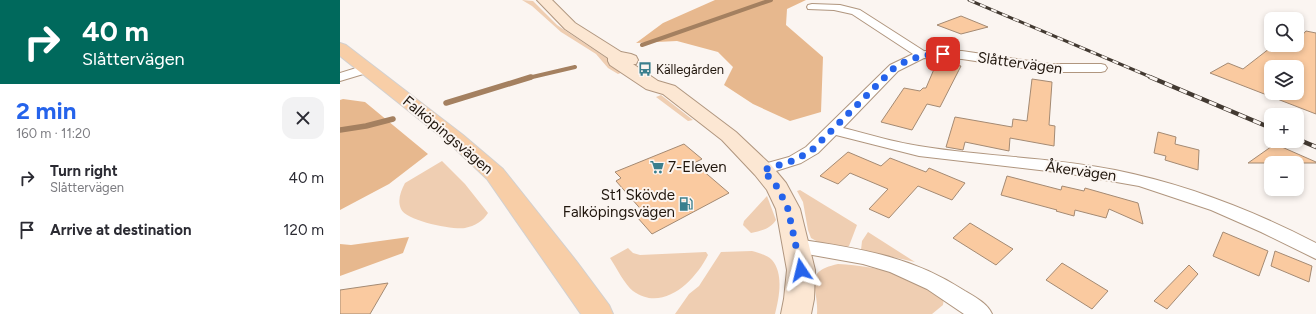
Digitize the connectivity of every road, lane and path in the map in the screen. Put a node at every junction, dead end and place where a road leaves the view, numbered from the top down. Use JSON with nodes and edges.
{"nodes":[{"id":1,"x":544,"y":0,"type":"edge"},
{"id":2,"x":812,"y":6,"type":"dead end"},
{"id":3,"x":340,"y":48,"type":"edge"},
{"id":4,"x":922,"y":55,"type":"junction"},
{"id":5,"x":366,"y":68,"type":"junction"},
{"id":6,"x":1101,"y":68,"type":"dead end"},
{"id":7,"x":340,"y":77,"type":"edge"},
{"id":8,"x":834,"y":130,"type":"junction"},
{"id":9,"x":763,"y":170,"type":"junction"},
{"id":10,"x":797,"y":246,"type":"junction"},
{"id":11,"x":1316,"y":252,"type":"edge"},
{"id":12,"x":598,"y":314,"type":"edge"},
{"id":13,"x":796,"y":314,"type":"edge"},
{"id":14,"x":981,"y":314,"type":"edge"}],
"edges":[{"from":1,"to":9,"type":"street"},
{"from":2,"to":4,"type":"street"},
{"from":3,"to":5,"type":"main road","name":"Falköpingsvägen"},
{"from":4,"to":6,"type":"street","name":"Slåttervägen"},
{"from":4,"to":8,"type":"street","name":"Slåttervägen"},
{"from":5,"to":7,"type":"street"},
{"from":5,"to":12,"type":"main road","name":"Falköpingsvägen"},
{"from":8,"to":9,"type":"street","name":"Slåttervägen"},
{"from":8,"to":11,"type":"street","name":"Åkervägen"},
{"from":9,"to":10,"type":"street"},
{"from":10,"to":13,"type":"street"},
{"from":10,"to":14,"type":"street"}]}
